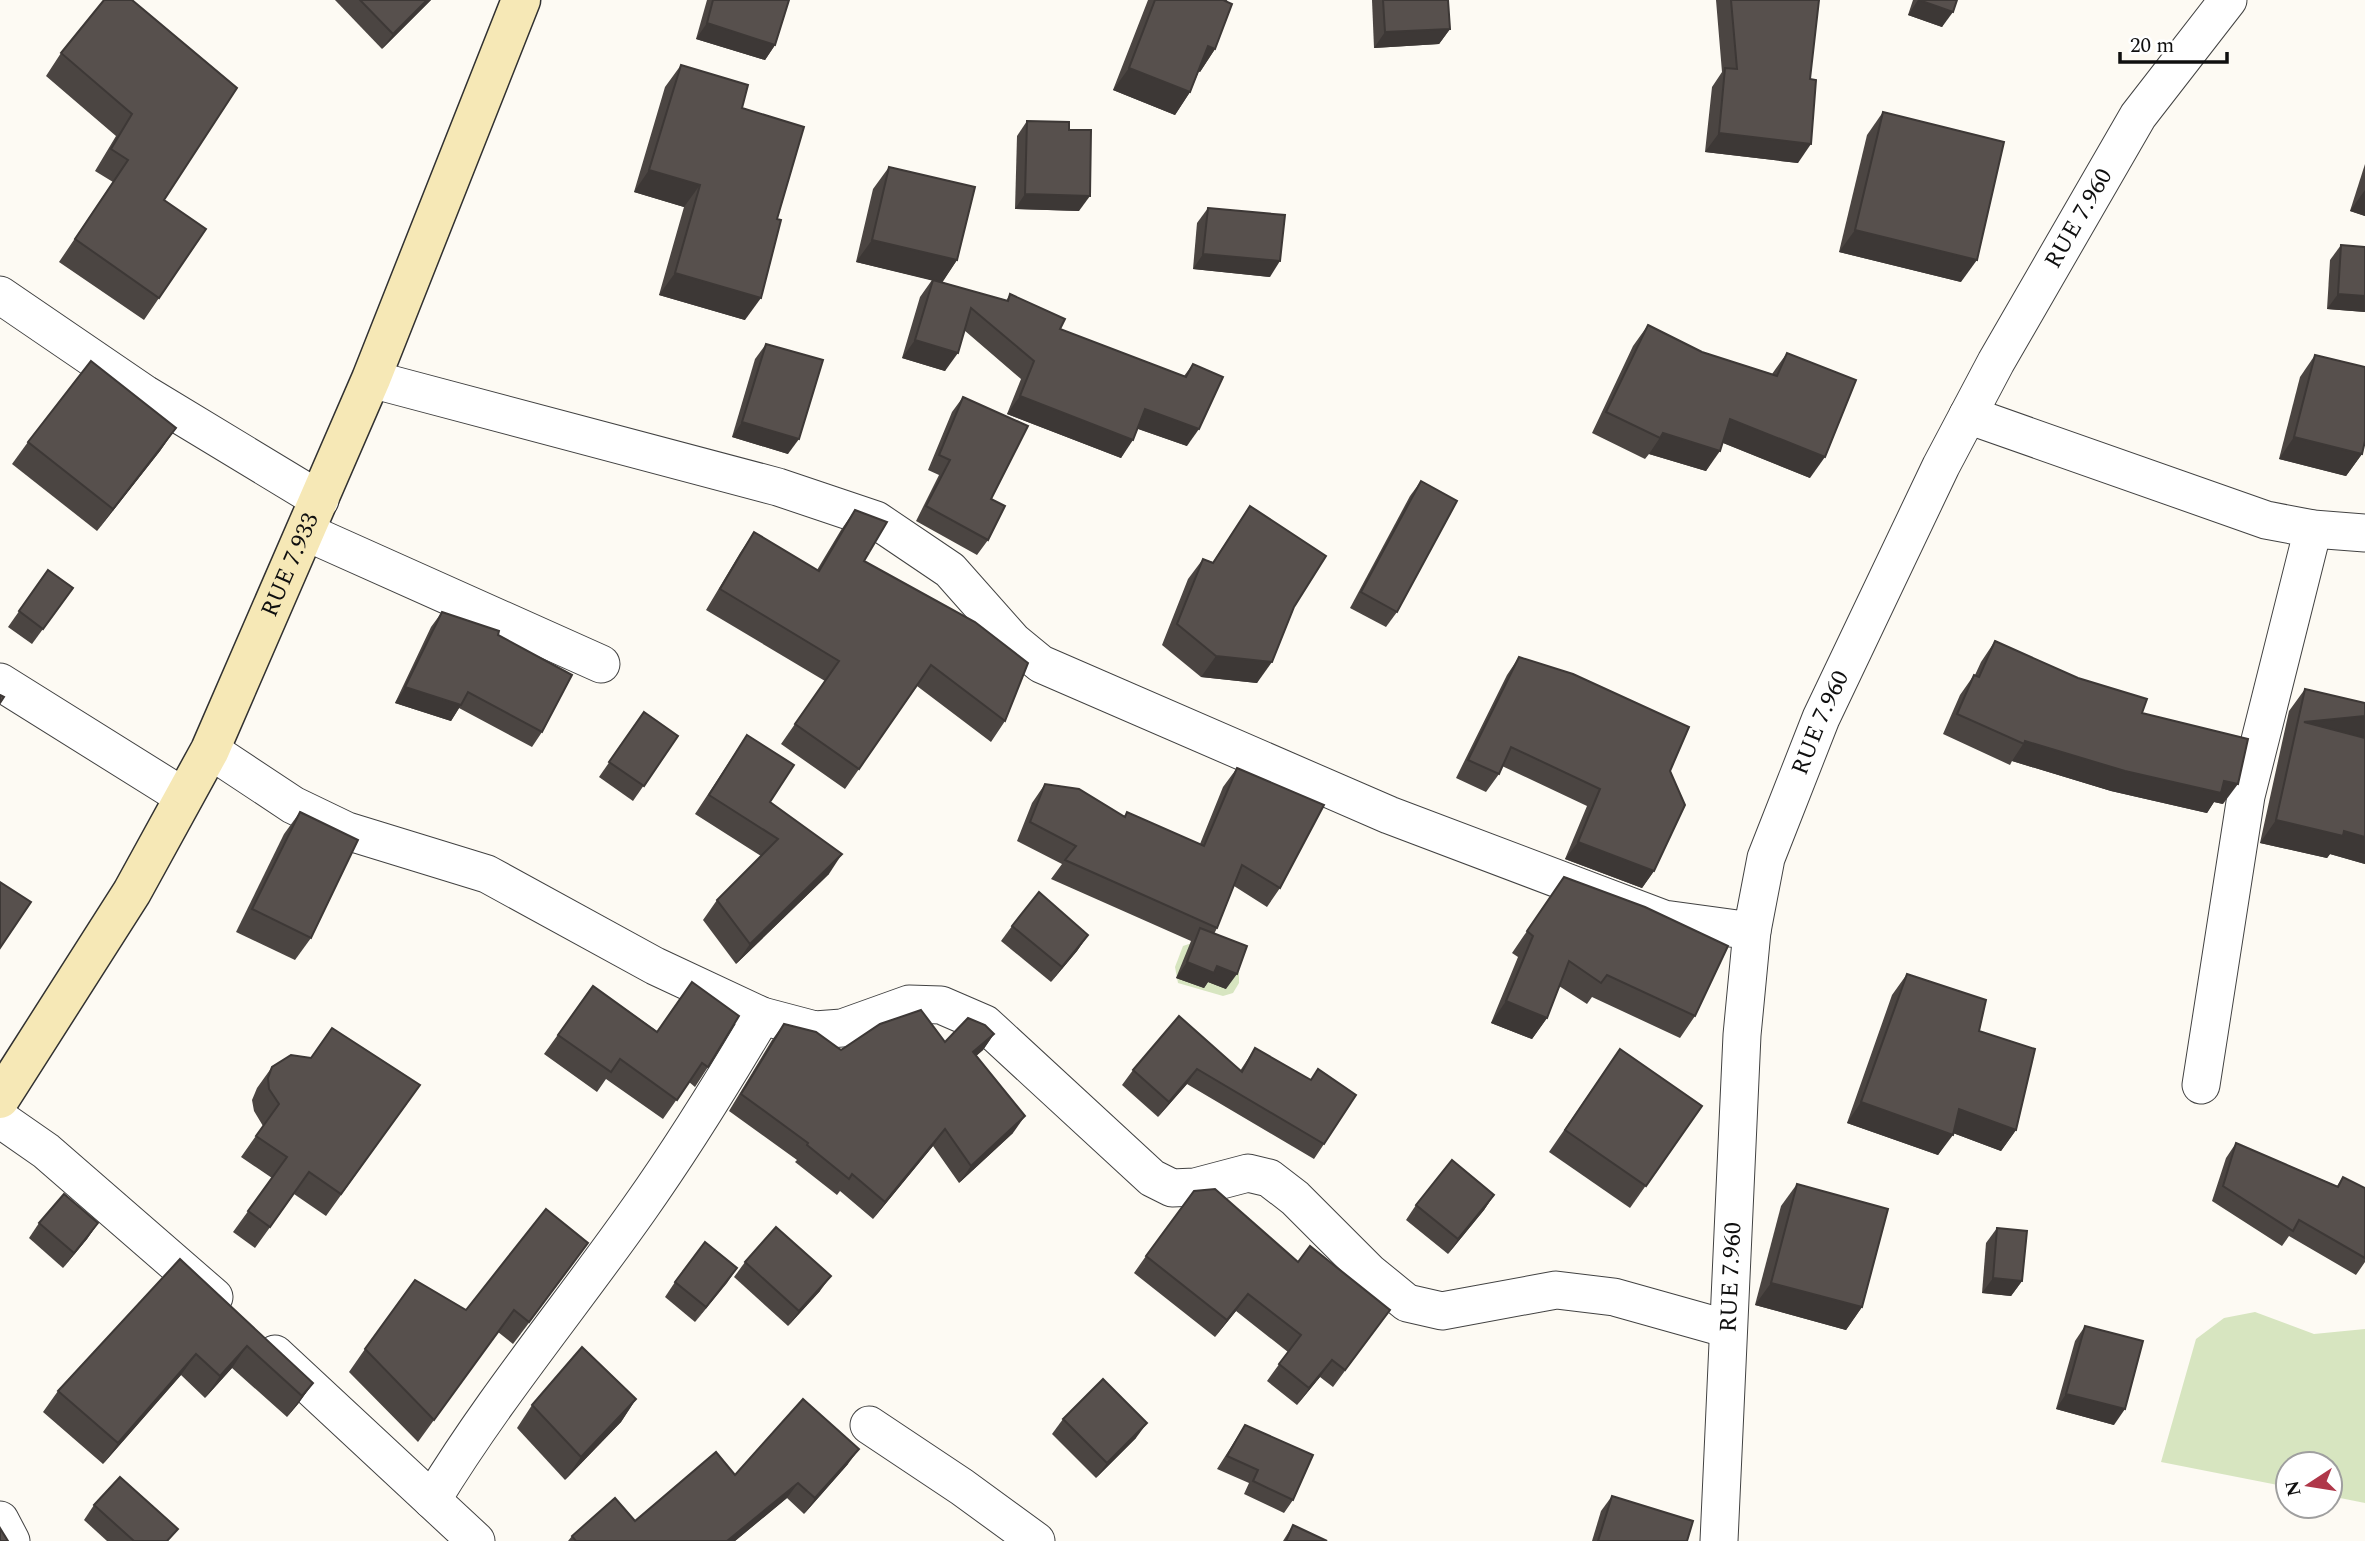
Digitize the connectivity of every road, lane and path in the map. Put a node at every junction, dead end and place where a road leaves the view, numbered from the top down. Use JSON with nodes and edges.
{"nodes":[{"id":1,"x":521,"y":0,"type":"edge"},
{"id":2,"x":2228,"y":0,"type":"edge"},
{"id":3,"x":0,"y":295,"type":"edge"},
{"id":4,"x":372,"y":379,"type":"junction"},
{"id":5,"x":1968,"y":415,"type":"junction"},
{"id":6,"x":313,"y":516,"type":"junction"},
{"id":7,"x":2313,"y":529,"type":"junction"},
{"id":8,"x":2365,"y":533,"type":"edge"},
{"id":9,"x":601,"y":664,"type":"dead end"},
{"id":10,"x":0,"y":682,"type":"edge"},
{"id":11,"x":210,"y":750,"type":"junction"},
{"id":12,"x":184,"y":797,"type":"junction"},
{"id":13,"x":1752,"y":931,"type":"junction"},
{"id":14,"x":762,"y":1016,"type":"junction"},
{"id":15,"x":2201,"y":1085,"type":"dead end"},
{"id":16,"x":0,"y":1099,"type":"edge"},
{"id":17,"x":0,"y":1119,"type":"edge"},
{"id":18,"x":1728,"y":1329,"type":"junction"},
{"id":19,"x":869,"y":1425,"type":"dead end"},
{"id":20,"x":432,"y":1500,"type":"junction"},
{"id":21,"x":0,"y":1520,"type":"edge"},
{"id":22,"x":11,"y":1541,"type":"edge"},
{"id":23,"x":477,"y":1541,"type":"edge"},
{"id":24,"x":1036,"y":1541,"type":"edge"},
{"id":25,"x":1719,"y":1541,"type":"edge"}],
"edges":[{"from":1,"to":4,"type":"street","name":"RUE 7.933"},
{"from":2,"to":5,"type":"street","name":"RUE 7.960"},
{"from":3,"to":6,"type":"street"},
{"from":4,"to":6,"type":"street","name":"RUE 7.933"},
{"from":4,"to":13,"type":"street"},
{"from":5,"to":7,"type":"street"},
{"from":5,"to":13,"type":"street","name":"RUE 7.960"},
{"from":6,"to":9,"type":"street"},
{"from":6,"to":11,"type":"street","name":"RUE 7.933"},
{"from":7,"to":8,"type":"street"},
{"from":7,"to":15,"type":"street"},
{"from":10,"to":12,"type":"street"},
{"from":11,"to":12,"type":"street","name":"RUE 7.933"},
{"from":11,"to":14,"type":"street"},
{"from":12,"to":16,"type":"street","name":"RUE 7.933"},
{"from":13,"to":18,"type":"street","name":"RUE 7.960"},
{"from":14,"to":18,"type":"street"},
{"from":14,"to":20,"type":"street"},
{"from":17,"to":20,"type":"street"},
{"from":18,"to":25,"type":"street","name":"RUE 7.960"},
{"from":19,"to":24,"type":"street"},
{"from":20,"to":23,"type":"street"},
{"from":21,"to":22,"type":"street"}]}
